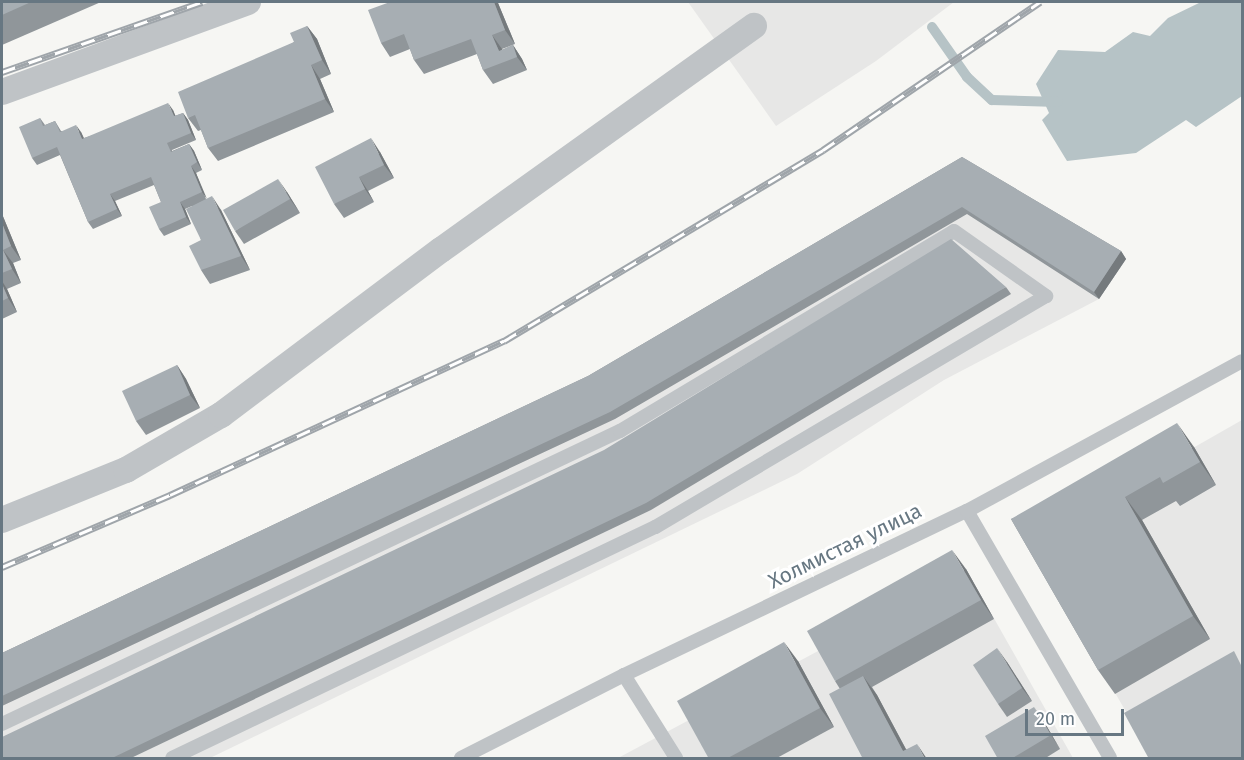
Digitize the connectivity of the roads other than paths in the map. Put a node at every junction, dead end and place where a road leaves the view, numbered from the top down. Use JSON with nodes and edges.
{"nodes":[{"id":1,"x":248,"y":2,"type":"edge"},
{"id":2,"x":754,"y":26,"type":"dead end"},
{"id":3,"x":2,"y":92,"type":"edge"},
{"id":4,"x":1242,"y":361,"type":"edge"},
{"id":5,"x":967,"y":511,"type":"junction"},
{"id":6,"x":2,"y":520,"type":"edge"},
{"id":7,"x":624,"y":675,"type":"junction"},
{"id":8,"x":2,"y":724,"type":"edge"},
{"id":9,"x":172,"y":759,"type":"edge"},
{"id":10,"x":460,"y":759,"type":"edge"},
{"id":11,"x":676,"y":759,"type":"edge"},
{"id":12,"x":1110,"y":759,"type":"edge"}],
"edges":[{"from":1,"to":3,"type":"street"},
{"from":2,"to":6,"type":"street"},
{"from":4,"to":5,"type":"lane","name":"Холмистая улица"},
{"from":5,"to":7,"type":"lane","name":"Холмистая улица"},
{"from":5,"to":12,"type":"lane"},
{"from":7,"to":10,"type":"lane","name":"Холмистая улица"},
{"from":7,"to":11,"type":"lane"},
{"from":8,"to":9,"type":"lane"}]}
